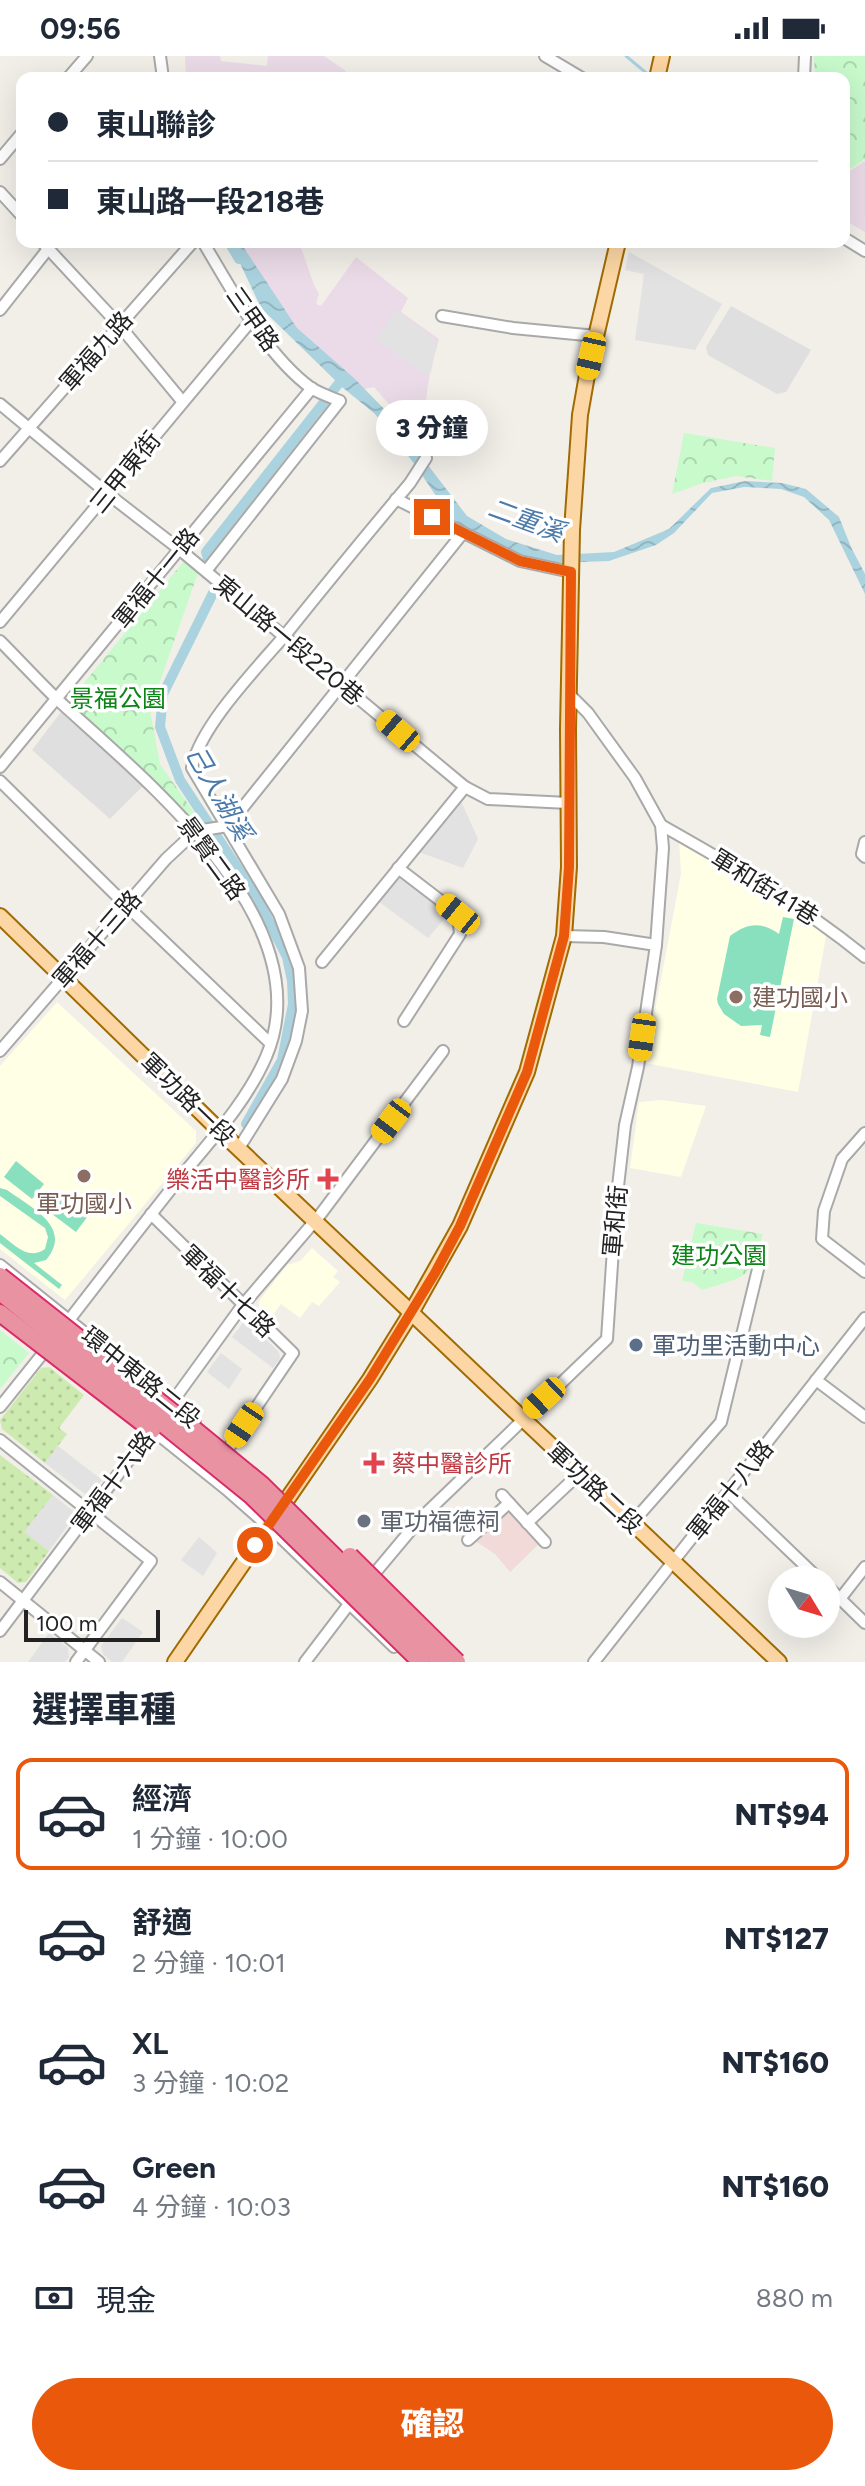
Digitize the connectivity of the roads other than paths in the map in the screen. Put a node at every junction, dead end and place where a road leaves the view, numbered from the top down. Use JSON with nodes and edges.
{"nodes":[{"id":1,"x":87,"y":56,"type":"edge"},
{"id":2,"x":545,"y":56,"type":"edge"},
{"id":3,"x":73,"y":72,"type":"edge"},
{"id":4,"x":572,"y":72,"type":"edge"},
{"id":5,"x":16,"y":140,"type":"edge"},
{"id":6,"x":0,"y":159,"type":"edge"},
{"id":7,"x":0,"y":192,"type":"edge"},
{"id":8,"x":16,"y":209,"type":"edge"},
{"id":9,"x":43,"y":248,"type":"edge"},
{"id":10,"x":48,"y":248,"type":"edge"},
{"id":11,"x":188,"y":248,"type":"edge"},
{"id":12,"x":207,"y":248,"type":"edge"},
{"id":13,"x":617,"y":248,"type":"edge"},
{"id":14,"x":0,"y":310,"type":"edge"},
{"id":15,"x":442,"y":316,"type":"dead end"},
{"id":16,"x":250,"y":322,"type":"junction"},
{"id":17,"x":119,"y":325,"type":"junction"},
{"id":18,"x":596,"y":336,"type":"junction"},
{"id":19,"x":312,"y":388,"type":"junction"},
{"id":20,"x":182,"y":401,"type":"junction"},
{"id":21,"x":0,"y":404,"type":"edge"},
{"id":22,"x":29,"y":427,"type":"junction"},
{"id":23,"x":426,"y":458,"type":"dead end"},
{"id":24,"x":0,"y":461,"type":"edge"},
{"id":25,"x":108,"y":494,"type":"junction"},
{"id":26,"x":396,"y":499,"type":"junction"},
{"id":27,"x":462,"y":534,"type":"junction"},
{"id":28,"x":179,"y":549,"type":"junction"},
{"id":29,"x":206,"y":571,"type":"junction"},
{"id":30,"x":571,"y":572,"type":"junction"},
{"id":31,"x":0,"y":622,"type":"edge"},
{"id":32,"x":283,"y":636,"type":"junction"},
{"id":33,"x":0,"y":641,"type":"edge"},
{"id":34,"x":342,"y":683,"type":"junction"},
{"id":35,"x":569,"y":694,"type":"junction"},
{"id":36,"x":56,"y":698,"type":"junction"},
{"id":37,"x":0,"y":767,"type":"edge"},
{"id":38,"x":0,"y":781,"type":"edge"},
{"id":39,"x":465,"y":787,"type":"junction"},
{"id":40,"x":568,"y":803,"type":"junction"},
{"id":41,"x":661,"y":825,"type":"junction"},
{"id":42,"x":228,"y":826,"type":"junction"},
{"id":43,"x":197,"y":831,"type":"junction"},
{"id":44,"x":865,"y":842,"type":"edge"},
{"id":45,"x":865,"y":857,"type":"edge"},
{"id":46,"x":398,"y":868,"type":"junction"},
{"id":47,"x":127,"y":906,"type":"junction"},
{"id":48,"x":0,"y":916,"type":"edge"},
{"id":49,"x":564,"y":936,"type":"junction"},
{"id":50,"x":656,"y":945,"type":"junction"},
{"id":51,"x":865,"y":957,"type":"edge"},
{"id":52,"x":322,"y":962,"type":"dead end"},
{"id":53,"x":63,"y":977,"type":"junction"},
{"id":54,"x":404,"y":1021,"type":"dead end"},
{"id":55,"x":270,"y":1043,"type":"junction"},
{"id":56,"x":0,"y":1051,"type":"edge"},
{"id":57,"x":443,"y":1051,"type":"dead end"},
{"id":58,"x":220,"y":1131,"type":"junction"},
{"id":59,"x":865,"y":1133,"type":"edge"},
{"id":60,"x":239,"y":1148,"type":"junction"},
{"id":61,"x":151,"y":1214,"type":"junction"},
{"id":62,"x":315,"y":1220,"type":"junction"},
{"id":63,"x":0,"y":1265,"type":"edge"},
{"id":64,"x":758,"y":1269,"type":"dead end"},
{"id":65,"x":865,"y":1272,"type":"edge"},
{"id":66,"x":0,"y":1276,"type":"edge"},
{"id":67,"x":0,"y":1292,"type":"edge"},
{"id":68,"x":0,"y":1305,"type":"edge"},
{"id":69,"x":242,"y":1306,"type":"junction"},
{"id":70,"x":411,"y":1313,"type":"junction"},
{"id":71,"x":0,"y":1315,"type":"edge"},
{"id":72,"x":865,"y":1318,"type":"edge"},
{"id":73,"x":69,"y":1320,"type":"junction"},
{"id":74,"x":50,"y":1344,"type":"junction"},
{"id":75,"x":43,"y":1354,"type":"junction"},
{"id":76,"x":816,"y":1380,"type":"junction"},
{"id":77,"x":173,"y":1401,"type":"junction"},
{"id":78,"x":0,"y":1407,"type":"edge"},
{"id":79,"x":865,"y":1417,"type":"edge"},
{"id":80,"x":522,"y":1419,"type":"junction"},
{"id":81,"x":152,"y":1430,"type":"junction"},
{"id":82,"x":0,"y":1440,"type":"edge"},
{"id":83,"x":228,"y":1449,"type":"junction"},
{"id":84,"x":580,"y":1473,"type":"junction"},
{"id":85,"x":728,"y":1492,"type":"junction"},
{"id":86,"x":281,"y":1500,"type":"junction"},
{"id":87,"x":91,"y":1512,"type":"junction"},
{"id":88,"x":527,"y":1523,"type":"junction"},
{"id":89,"x":632,"y":1523,"type":"junction"},
{"id":90,"x":268,"y":1526,"type":"junction"},
{"id":91,"x":468,"y":1540,"type":"dead end"},
{"id":92,"x":545,"y":1542,"type":"dead end"},
{"id":93,"x":673,"y":1562,"type":"junction"},
{"id":94,"x":805,"y":1566,"type":"edge"},
{"id":95,"x":865,"y":1567,"type":"edge"},
{"id":96,"x":369,"y":1580,"type":"junction"},
{"id":97,"x":0,"y":1582,"type":"edge"},
{"id":98,"x":840,"y":1599,"type":"joint"},
{"id":99,"x":23,"y":1601,"type":"junction"},
{"id":100,"x":350,"y":1604,"type":"junction"},
{"id":101,"x":865,"y":1623,"type":"edge"},
{"id":102,"x":0,"y":1631,"type":"edge"},
{"id":103,"x":84,"y":1651,"type":"junction"},
{"id":104,"x":76,"y":1662,"type":"edge"},
{"id":105,"x":99,"y":1662,"type":"edge"},
{"id":106,"x":175,"y":1662,"type":"edge"},
{"id":107,"x":305,"y":1662,"type":"edge"},
{"id":108,"x":410,"y":1662,"type":"edge"},
{"id":109,"x":421,"y":1662,"type":"edge"},
{"id":110,"x":441,"y":1662,"type":"edge"},
{"id":111,"x":450,"y":1662,"type":"edge"},
{"id":112,"x":457,"y":1662,"type":"edge"},
{"id":113,"x":595,"y":1662,"type":"edge"},
{"id":114,"x":779,"y":1662,"type":"edge"}],
"edges":[{"from":1,"to":3,"type":"street"},
{"from":2,"to":4,"type":"street"},
{"from":5,"to":6,"type":"street"},
{"from":7,"to":8,"type":"street"},
{"from":9,"to":14,"type":"street"},
{"from":10,"to":17,"type":"street"},
{"from":11,"to":17,"type":"street","name":"軍福九路"},
{"from":12,"to":16,"type":"street","name":"三甲路"},
{"from":13,"to":18,"type":"main road"},
{"from":15,"to":18,"type":"street"},
{"from":16,"to":19,"type":"street","name":"三甲路"},
{"from":16,"to":20,"type":"street","name":"三甲東街"},
{"from":17,"to":20,"type":"street"},
{"from":17,"to":22,"type":"street","name":"軍福九路"},
{"from":18,"to":30,"type":"main road"},
{"from":19,"to":28,"type":"street","name":"軍福十一路"},
{"from":19,"to":29,"type":"street","name":"三甲路"},
{"from":20,"to":25,"type":"street","name":"三甲東街"},
{"from":21,"to":22,"type":"street","name":"東山路一段220巷"},
{"from":22,"to":24,"type":"street","name":"軍福九路"},
{"from":22,"to":25,"type":"street","name":"東山路一段220巷"},
{"from":23,"to":26,"type":"street"},
{"from":25,"to":28,"type":"street","name":"東山路一段220巷"},
{"from":25,"to":31,"type":"street","name":"三甲東街"},
{"from":26,"to":27,"type":"street"},
{"from":26,"to":32,"type":"street"},
{"from":27,"to":30,"type":"street"},
{"from":27,"to":34,"type":"street"},
{"from":28,"to":29,"type":"street","name":"東山路一段220巷"},
{"from":28,"to":36,"type":"street","name":"軍福十一路"},
{"from":29,"to":32,"type":"street","name":"東山路一段220巷"},
{"from":30,"to":35,"type":"main road"},
{"from":32,"to":34,"type":"street","name":"東山路一段220巷"},
{"from":32,"to":42,"type":"street"},
{"from":33,"to":36,"type":"street","name":"景賢二路"},
{"from":34,"to":39,"type":"street","name":"東山路一段220巷"},
{"from":34,"to":42,"type":"street"},
{"from":35,"to":40,"type":"main road"},
{"from":35,"to":41,"type":"street","name":"軍和街"},
{"from":36,"to":37,"type":"street","name":"軍福十一路"},
{"from":36,"to":43,"type":"street","name":"景賢二路"},
{"from":38,"to":47,"type":"street"},
{"from":39,"to":40,"type":"street","name":"東山路一段220巷"},
{"from":39,"to":46,"type":"street"},
{"from":40,"to":49,"type":"main road"},
{"from":41,"to":50,"type":"street","name":"軍和街"},
{"from":41,"to":51,"type":"street","name":"軍和街41巷"},
{"from":42,"to":43,"type":"street"},
{"from":42,"to":60,"type":"street"},
{"from":43,"to":47,"type":"street","name":"軍福十三路"},
{"from":43,"to":55,"type":"street","name":"景賢二路"},
{"from":44,"to":45,"type":"street"},
{"from":46,"to":52,"type":"street"},
{"from":46,"to":54,"type":"street"},
{"from":47,"to":53,"type":"street","name":"軍福十三路"},
{"from":47,"to":55,"type":"street"},
{"from":48,"to":53,"type":"main road","name":"軍功路一段"},
{"from":49,"to":50,"type":"street"},
{"from":49,"to":70,"type":"main road"},
{"from":50,"to":80,"type":"street","name":"軍和街"},
{"from":53,"to":56,"type":"street","name":"軍福十三路"},
{"from":53,"to":58,"type":"main road","name":"軍功路一段"},
{"from":55,"to":58,"type":"street","name":"景賢二路"},
{"from":57,"to":62,"type":"street","name":"軍福十六路"},
{"from":58,"to":60,"type":"main road","name":"軍功路一段"},
{"from":58,"to":61,"type":"street","name":"景賢二路"},
{"from":59,"to":65,"type":"street"},
{"from":60,"to":62,"type":"main road","name":"軍功路一段"},
{"from":61,"to":69,"type":"street","name":"軍福十七路"},
{"from":61,"to":73,"type":"street","name":"景賢二路"},
{"from":62,"to":69,"type":"street","name":"軍福十六路"},
{"from":62,"to":70,"type":"main road","name":"軍功路一段"},
{"from":63,"to":73,"type":"street","name":"環中東路二段"},
{"from":64,"to":89,"type":"street"},
{"from":66,"to":86,"type":"highway","bridge":true},
{"from":67,"to":109,"type":"highway","bridge":true},
{"from":68,"to":74,"type":"street","name":"環中東路二段"},
{"from":69,"to":77,"type":"street","name":"軍福十六路"},
{"from":69,"to":83,"type":"street","name":"軍福十七路"},
{"from":70,"to":80,"type":"main road","name":"軍功路二段"},
{"from":70,"to":86,"type":"main road"},
{"from":71,"to":75,"type":"street","name":"環中東路二段"},
{"from":71,"to":81,"type":"highway","bridge":true},
{"from":72,"to":76,"type":"street","name":"軍福十八路"},
{"from":73,"to":74,"type":"street","name":"景賢二路"},
{"from":73,"to":77,"type":"street","name":"環中東路二段"},
{"from":74,"to":75,"type":"street","name":"景賢二路"},
{"from":74,"to":81,"type":"street","name":"環中東路二段"},
{"from":75,"to":78,"type":"street","name":"景賢二路"},
{"from":75,"to":81,"type":"street","name":"環中東路二段"},
{"from":76,"to":79,"type":"street"},
{"from":76,"to":85,"type":"street","name":"軍福十八路"},
{"from":77,"to":81,"type":"street","name":"軍福十六路"},
{"from":77,"to":83,"type":"street","name":"環中東路二段"},
{"from":80,"to":84,"type":"main road","name":"軍功路二段"},
{"from":80,"to":96,"type":"street","name":"軍和街"},
{"from":81,"to":87,"type":"street","name":"軍福十六路"},
{"from":81,"to":90,"type":"street","name":"環中東路二段"},
{"from":82,"to":87,"type":"street"},
{"from":83,"to":86,"type":"street","name":"環中東路二段"},
{"from":84,"to":88,"type":"street"},
{"from":84,"to":89,"type":"main road","name":"軍功路二段"},
{"from":85,"to":93,"type":"street","name":"軍福十八路"},
{"from":85,"to":94,"type":"street"},
{"from":86,"to":90,"type":"main road"},
{"from":86,"to":96,"type":"street","name":"環中東路二段"},
{"from":86,"to":110,"type":"highway","bridge":true},
{"from":86,"to":112,"type":"highway","bridge":true},
{"from":87,"to":99,"type":"street","name":"軍福十六路"},
{"from":87,"to":103,"type":"street"},
{"from":88,"to":91,"type":"street"},
{"from":88,"to":92,"type":"street"},
{"from":89,"to":93,"type":"main road","name":"軍功路二段"},
{"from":90,"to":100,"type":"street","name":"環中東路二段"},
{"from":90,"to":106,"type":"main road"},
{"from":93,"to":113,"type":"street","name":"軍福十八路"},
{"from":93,"to":114,"type":"main road","name":"軍功路二段"},
{"from":95,"to":98,"type":"street"},
{"from":96,"to":100,"type":"street","name":"軍和街"},
{"from":96,"to":111,"type":"street","name":"環中東路二段"},
{"from":97,"to":99,"type":"street"},
{"from":98,"to":101,"type":"street"},
{"from":99,"to":102,"type":"street","name":"軍福十六路"},
{"from":99,"to":103,"type":"street"},
{"from":100,"to":107,"type":"street","name":"軍和街"},
{"from":100,"to":108,"type":"street","name":"環中東路二段"},
{"from":103,"to":104,"type":"street"},
{"from":103,"to":105,"type":"street"}]}
